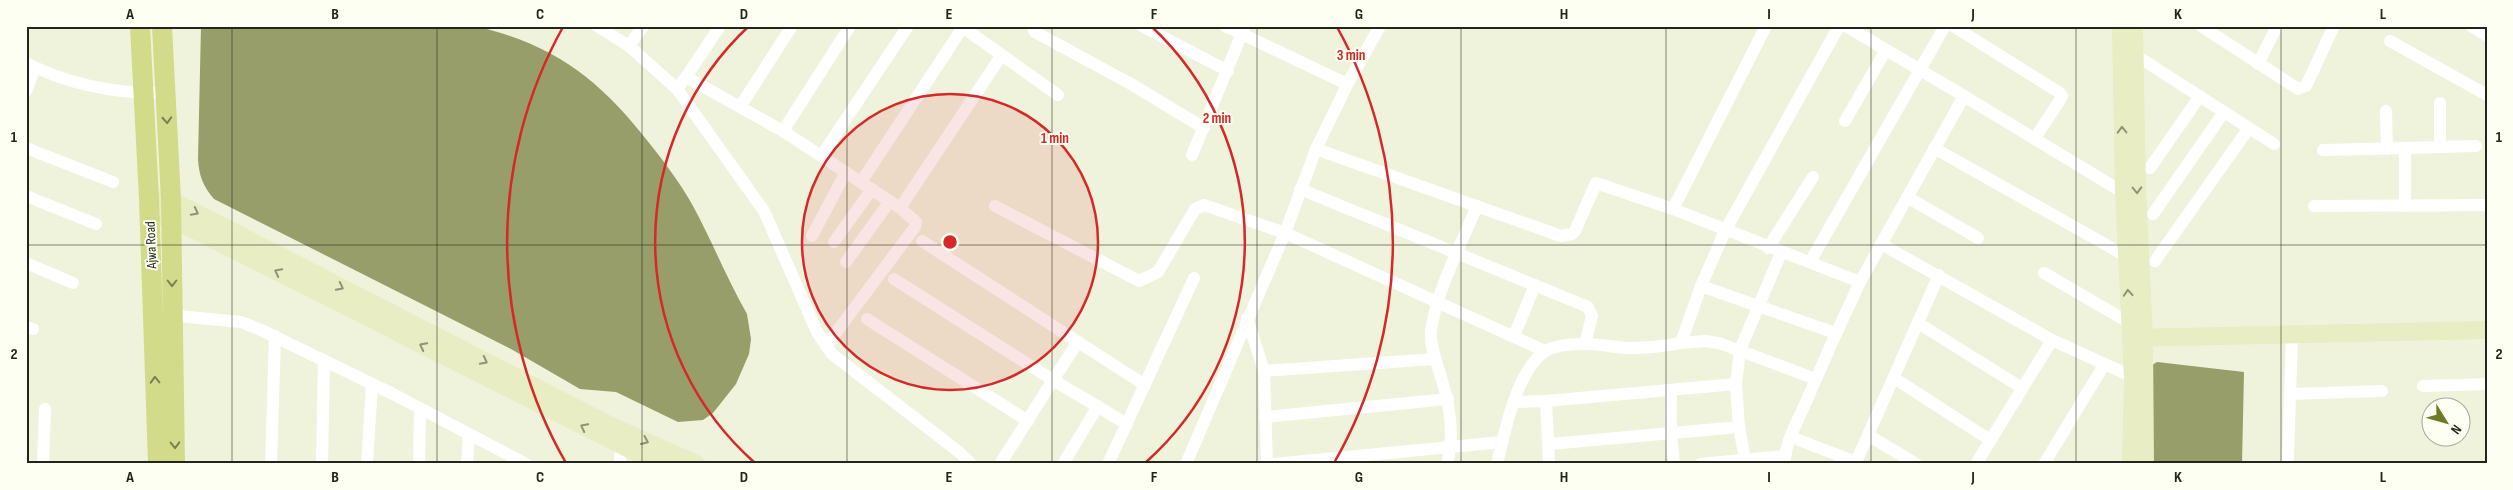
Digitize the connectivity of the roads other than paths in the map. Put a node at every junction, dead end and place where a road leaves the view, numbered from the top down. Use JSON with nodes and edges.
{"nodes":[{"id":1,"x":140,"y":26,"type":"edge"},
{"id":2,"x":162,"y":26,"type":"edge"},
{"id":3,"x":597,"y":26,"type":"edge"},
{"id":4,"x":643,"y":26,"type":"edge"},
{"id":5,"x":720,"y":26,"type":"edge"},
{"id":6,"x":792,"y":26,"type":"edge"},
{"id":7,"x":850,"y":26,"type":"edge"},
{"id":8,"x":908,"y":26,"type":"edge"},
{"id":9,"x":1032,"y":26,"type":"edge"},
{"id":10,"x":1142,"y":26,"type":"edge"},
{"id":11,"x":1224,"y":26,"type":"edge"},
{"id":12,"x":1380,"y":26,"type":"edge"},
{"id":13,"x":1766,"y":26,"type":"edge"},
{"id":14,"x":1839,"y":26,"type":"edge"},
{"id":15,"x":1846,"y":26,"type":"edge"},
{"id":16,"x":1945,"y":26,"type":"edge"},
{"id":17,"x":1953,"y":26,"type":"edge"},
{"id":18,"x":2121,"y":26,"type":"edge"},
{"id":19,"x":2134,"y":26,"type":"edge"},
{"id":20,"x":2277,"y":26,"type":"edge"},
{"id":21,"x":2334,"y":26,"type":"edge"},
{"id":22,"x":2471,"y":26,"type":"edge"},
{"id":23,"x":962,"y":27,"type":"edge"},
{"id":24,"x":2209,"y":28,"type":"edge"},
{"id":25,"x":1243,"y":31,"type":"edge"},
{"id":26,"x":2487,"y":36,"type":"edge"},
{"id":27,"x":2390,"y":41,"type":"dead end"},
{"id":28,"x":629,"y":46,"type":"junction"},
{"id":29,"x":1886,"y":50,"type":"junction"},
{"id":30,"x":2128,"y":50,"type":"junction"},
{"id":31,"x":1001,"y":56,"type":"junction"},
{"id":32,"x":2258,"y":64,"type":"junction"},
{"id":33,"x":31,"y":65,"type":"edge"},
{"id":34,"x":1921,"y":70,"type":"junction"},
{"id":35,"x":1228,"y":71,"type":"junction"},
{"id":36,"x":686,"y":77,"type":"junction"},
{"id":37,"x":1347,"y":84,"type":"junction"},
{"id":38,"x":677,"y":89,"type":"junction"},
{"id":39,"x":26,"y":91,"type":"edge"},
{"id":40,"x":165,"y":92,"type":"junction"},
{"id":41,"x":143,"y":93,"type":"junction"},
{"id":42,"x":1058,"y":95,"type":"dead end"},
{"id":43,"x":2487,"y":95,"type":"edge"},
{"id":44,"x":1964,"y":96,"type":"junction"},
{"id":45,"x":2200,"y":96,"type":"junction"},
{"id":46,"x":2440,"y":103,"type":"dead end"},
{"id":47,"x":740,"y":107,"type":"junction"},
{"id":48,"x":2386,"y":111,"type":"dead end"},
{"id":49,"x":2224,"y":112,"type":"junction"},
{"id":50,"x":1845,"y":121,"type":"dead end"},
{"id":51,"x":1204,"y":128,"type":"junction"},
{"id":52,"x":2249,"y":128,"type":"junction"},
{"id":53,"x":783,"y":131,"type":"junction"},
{"id":54,"x":2035,"y":138,"type":"junction"},
{"id":55,"x":2274,"y":144,"type":"dead end"},
{"id":56,"x":2476,"y":146,"type":"dead end"},
{"id":57,"x":2440,"y":147,"type":"junction"},
{"id":58,"x":26,"y":148,"type":"edge"},
{"id":59,"x":1934,"y":148,"type":"junction"},
{"id":60,"x":2405,"y":148,"type":"junction"},
{"id":61,"x":1316,"y":149,"type":"junction"},
{"id":62,"x":2387,"y":149,"type":"junction"},
{"id":63,"x":2323,"y":150,"type":"dead end"},
{"id":64,"x":822,"y":155,"type":"junction"},
{"id":65,"x":1192,"y":155,"type":"dead end"},
{"id":66,"x":2150,"y":168,"type":"dead end"},
{"id":67,"x":846,"y":172,"type":"junction"},
{"id":68,"x":1813,"y":177,"type":"dead end"},
{"id":69,"x":113,"y":182,"type":"dead end"},
{"id":70,"x":866,"y":186,"type":"junction"},
{"id":71,"x":1300,"y":189,"type":"junction"},
{"id":72,"x":2124,"y":193,"type":"junction"},
{"id":73,"x":26,"y":196,"type":"edge"},
{"id":74,"x":1907,"y":197,"type":"junction"},
{"id":75,"x":895,"y":204,"type":"junction"},
{"id":76,"x":995,"y":206,"type":"dead end"},
{"id":77,"x":1476,"y":206,"type":"junction"},
{"id":78,"x":2314,"y":206,"type":"dead end"},
{"id":79,"x":2405,"y":206,"type":"junction"},
{"id":80,"x":2487,"y":206,"type":"edge"},
{"id":81,"x":150,"y":208,"type":"junction"},
{"id":82,"x":171,"y":209,"type":"junction"},
{"id":83,"x":1673,"y":209,"type":"junction"},
{"id":84,"x":2152,"y":214,"type":"dead end"},
{"id":85,"x":96,"y":224,"type":"dead end"},
{"id":86,"x":1725,"y":231,"type":"junction"},
{"id":87,"x":1285,"y":234,"type":"junction"},
{"id":88,"x":812,"y":236,"type":"dead end"},
{"id":89,"x":1978,"y":238,"type":"dead end"},
{"id":90,"x":922,"y":241,"type":"dead end"},
{"id":91,"x":834,"y":242,"type":"dead end"},
{"id":92,"x":1881,"y":244,"type":"junction"},
{"id":93,"x":1768,"y":248,"type":"junction"},
{"id":94,"x":1457,"y":253,"type":"junction"},
{"id":95,"x":1781,"y":253,"type":"junction"},
{"id":96,"x":2126,"y":256,"type":"junction"},
{"id":97,"x":2155,"y":261,"type":"dead end"},
{"id":98,"x":846,"y":262,"type":"dead end"},
{"id":99,"x":1810,"y":262,"type":"junction"},
{"id":100,"x":26,"y":263,"type":"edge"},
{"id":101,"x":2044,"y":273,"type":"dead end"},
{"id":102,"x":1939,"y":276,"type":"junction"},
{"id":103,"x":1194,"y":278,"type":"dead end"},
{"id":104,"x":894,"y":279,"type":"dead end"},
{"id":105,"x":1860,"y":282,"type":"junction"},
{"id":106,"x":73,"y":283,"type":"dead end"},
{"id":107,"x":1535,"y":285,"type":"junction"},
{"id":108,"x":1701,"y":286,"type":"junction"},
{"id":109,"x":1438,"y":302,"type":"junction"},
{"id":110,"x":1758,"y":305,"type":"junction"},
{"id":111,"x":163,"y":315,"type":"junction"},
{"id":112,"x":1247,"y":318,"type":"junction"},
{"id":113,"x":868,"y":319,"type":"dead end"},
{"id":114,"x":1918,"y":323,"type":"junction"},
{"id":115,"x":2487,"y":330,"type":"edge"},
{"id":116,"x":1835,"y":333,"type":"junction"},
{"id":117,"x":2135,"y":333,"type":"junction"},
{"id":118,"x":2292,"y":334,"type":"junction"},
{"id":119,"x":275,"y":336,"type":"junction"},
{"id":120,"x":1514,"y":336,"type":"junction"},
{"id":121,"x":2052,"y":340,"type":"junction"},
{"id":122,"x":1078,"y":342,"type":"junction"},
{"id":123,"x":1681,"y":342,"type":"junction"},
{"id":124,"x":1585,"y":344,"type":"junction"},
{"id":125,"x":826,"y":346,"type":"junction"},
{"id":126,"x":1740,"y":350,"type":"junction"},
{"id":127,"x":1545,"y":351,"type":"junction"},
{"id":128,"x":1435,"y":359,"type":"junction"},
{"id":129,"x":324,"y":360,"type":"junction"},
{"id":130,"x":2104,"y":365,"type":"junction"},
{"id":131,"x":1264,"y":371,"type":"junction"},
{"id":132,"x":2133,"y":377,"type":"junction"},
{"id":133,"x":1894,"y":378,"type":"junction"},
{"id":134,"x":1816,"y":379,"type":"junction"},
{"id":135,"x":1053,"y":380,"type":"junction"},
{"id":136,"x":372,"y":384,"type":"junction"},
{"id":137,"x":1736,"y":384,"type":"junction"},
{"id":138,"x":2487,"y":384,"type":"edge"},
{"id":139,"x":1145,"y":385,"type":"junction"},
{"id":140,"x":2422,"y":386,"type":"dead end"},
{"id":141,"x":2022,"y":388,"type":"junction"},
{"id":142,"x":1671,"y":390,"type":"junction"},
{"id":143,"x":2382,"y":391,"type":"dead end"},
{"id":144,"x":2290,"y":394,"type":"junction"},
{"id":145,"x":1448,"y":399,"type":"junction"},
{"id":146,"x":1546,"y":401,"type":"junction"},
{"id":147,"x":1514,"y":402,"type":"junction"},
{"id":148,"x":1098,"y":406,"type":"junction"},
{"id":149,"x":420,"y":408,"type":"junction"},
{"id":150,"x":45,"y":409,"type":"dead end"},
{"id":151,"x":1265,"y":417,"type":"junction"},
{"id":152,"x":1028,"y":421,"type":"junction"},
{"id":153,"x":1127,"y":424,"type":"junction"},
{"id":154,"x":1739,"y":427,"type":"junction"},
{"id":155,"x":1671,"y":433,"type":"junction"},
{"id":156,"x":469,"y":434,"type":"junction"},
{"id":157,"x":1868,"y":435,"type":"junction"},
{"id":158,"x":1791,"y":438,"type":"junction"},
{"id":159,"x":621,"y":439,"type":"junction"},
{"id":160,"x":1990,"y":440,"type":"junction"},
{"id":161,"x":1502,"y":442,"type":"junction"},
{"id":162,"x":1550,"y":444,"type":"junction"},
{"id":163,"x":1450,"y":446,"type":"junction"},
{"id":164,"x":2288,"y":458,"type":"dead end"},
{"id":165,"x":1745,"y":459,"type":"junction"},
{"id":166,"x":1784,"y":460,"type":"edge"},
{"id":167,"x":43,"y":464,"type":"edge"},
{"id":168,"x":158,"y":464,"type":"edge"},
{"id":169,"x":175,"y":464,"type":"edge"},
{"id":170,"x":271,"y":464,"type":"edge"},
{"id":171,"x":322,"y":464,"type":"edge"},
{"id":172,"x":367,"y":464,"type":"edge"},
{"id":173,"x":419,"y":464,"type":"edge"},
{"id":174,"x":467,"y":464,"type":"edge"},
{"id":175,"x":526,"y":464,"type":"edge"},
{"id":176,"x":620,"y":464,"type":"edge"},
{"id":177,"x":659,"y":464,"type":"edge"},
{"id":178,"x":696,"y":464,"type":"edge"},
{"id":179,"x":972,"y":464,"type":"edge"},
{"id":180,"x":1000,"y":464,"type":"edge"},
{"id":181,"x":1063,"y":464,"type":"edge"},
{"id":182,"x":1108,"y":464,"type":"edge"},
{"id":183,"x":1186,"y":464,"type":"edge"},
{"id":184,"x":1267,"y":464,"type":"edge"},
{"id":185,"x":1274,"y":464,"type":"edge"},
{"id":186,"x":1447,"y":464,"type":"edge"},
{"id":187,"x":1497,"y":464,"type":"edge"},
{"id":188,"x":1549,"y":464,"type":"edge"},
{"id":189,"x":1674,"y":464,"type":"edge"},
{"id":190,"x":1700,"y":464,"type":"edge"},
{"id":191,"x":1916,"y":464,"type":"edge"},
{"id":192,"x":1976,"y":464,"type":"edge"},
{"id":193,"x":2044,"y":464,"type":"edge"},
{"id":194,"x":2131,"y":464,"type":"edge"},
{"id":195,"x":2145,"y":464,"type":"edge"}],
"edges":[{"from":1,"to":41,"type":"main road","name":"Ajwa Road"},
{"from":2,"to":40,"type":"main road","name":"Ajwa Road"},
{"from":3,"to":28,"type":"street"},
{"from":4,"to":28,"type":"street"},
{"from":5,"to":36,"type":"street"},
{"from":6,"to":47,"type":"street"},
{"from":7,"to":53,"type":"street"},
{"from":8,"to":64,"type":"street"},
{"from":9,"to":51,"type":"street"},
{"from":10,"to":35,"type":"street"},
{"from":11,"to":25,"type":"street"},
{"from":12,"to":37,"type":"street"},
{"from":13,"to":83,"type":"street"},
{"from":14,"to":86,"type":"street"},
{"from":15,"to":29,"type":"street"},
{"from":16,"to":34,"type":"street"},
{"from":17,"to":54,"type":"street"},
{"from":18,"to":30,"type":"street"},
{"from":19,"to":30,"type":"street"},
{"from":20,"to":32,"type":"street"},
{"from":21,"to":32,"type":"street"},
{"from":22,"to":26,"type":"street"},
{"from":23,"to":31,"type":"street"},
{"from":23,"to":70,"type":"street"},
{"from":24,"to":32,"type":"street"},
{"from":25,"to":35,"type":"street"},
{"from":25,"to":37,"type":"street"},
{"from":27,"to":43,"type":"street"},
{"from":28,"to":38,"type":"street"},
{"from":29,"to":34,"type":"street"},
{"from":29,"to":50,"type":"street"},
{"from":30,"to":45,"type":"street"},
{"from":72,"to":30,"type":"street","one_way":true},
{"from":30,"to":117,"type":"street","one_way":true},
{"from":31,"to":42,"type":"street"},
{"from":31,"to":75,"type":"street"},
{"from":33,"to":39,"type":"street"},
{"from":33,"to":41,"type":"street"},
{"from":34,"to":44,"type":"street"},
{"from":34,"to":99,"type":"street"},
{"from":35,"to":51,"type":"street"},
{"from":36,"to":38,"type":"street"},
{"from":36,"to":47,"type":"street"},
{"from":37,"to":61,"type":"street"},
{"from":38,"to":125,"type":"street"},
{"from":40,"to":41,"type":"street"},
{"from":40,"to":82,"type":"main road","name":"Ajwa Road","one_way":true},
{"from":41,"to":81,"type":"main road","name":"Ajwa Road"},
{"from":44,"to":54,"type":"street"},
{"from":44,"to":59,"type":"street"},
{"from":45,"to":49,"type":"street"},
{"from":45,"to":66,"type":"street"},
{"from":46,"to":57,"type":"street"},
{"from":47,"to":53,"type":"street"},
{"from":48,"to":62,"type":"street"},
{"from":49,"to":52,"type":"street"},
{"from":49,"to":84,"type":"street"},
{"from":51,"to":65,"type":"street"},
{"from":52,"to":55,"type":"street"},
{"from":52,"to":97,"type":"street"},
{"from":53,"to":64,"type":"street"},
{"from":54,"to":72,"type":"street"},
{"from":56,"to":57,"type":"street"},
{"from":57,"to":60,"type":"street"},
{"from":58,"to":69,"type":"street"},
{"from":59,"to":74,"type":"street"},
{"from":59,"to":96,"type":"street"},
{"from":60,"to":62,"type":"street"},
{"from":60,"to":79,"type":"street"},
{"from":61,"to":71,"type":"street"},
{"from":61,"to":77,"type":"street"},
{"from":62,"to":63,"type":"street"},
{"from":64,"to":67,"type":"street"},
{"from":67,"to":70,"type":"street"},
{"from":67,"to":88,"type":"street"},
{"from":68,"to":93,"type":"street"},
{"from":70,"to":75,"type":"street"},
{"from":70,"to":91,"type":"street"},
{"from":71,"to":87,"type":"street"},
{"from":71,"to":94,"type":"street"},
{"from":72,"to":96,"type":"street"},
{"from":73,"to":85,"type":"street"},
{"from":74,"to":89,"type":"street"},
{"from":74,"to":92,"type":"street"},
{"from":75,"to":98,"type":"street"},
{"from":75,"to":125,"type":"street"},
{"from":76,"to":87,"type":"street"},
{"from":77,"to":83,"type":"street"},
{"from":77,"to":94,"type":"street"},
{"from":78,"to":79,"type":"street"},
{"from":79,"to":80,"type":"street"},
{"from":81,"to":82,"type":"street"},
{"from":81,"to":111,"type":"main road","name":"Ajwa Road"},
{"from":82,"to":111,"type":"main road","name":"Ajwa Road","one_way":true},
{"from":82,"to":159,"type":"street"},
{"from":83,"to":86,"type":"street"},
{"from":86,"to":93,"type":"street"},
{"from":86,"to":108,"type":"street"},
{"from":87,"to":109,"type":"street"},
{"from":87,"to":112,"type":"street"},
{"from":90,"to":122,"type":"street"},
{"from":92,"to":102,"type":"street"},
{"from":92,"to":105,"type":"street"},
{"from":93,"to":95,"type":"street"},
{"from":94,"to":107,"type":"street"},
{"from":94,"to":109,"type":"street"},
{"from":95,"to":99,"type":"street"},
{"from":95,"to":110,"type":"street"},
{"from":117,"to":96,"type":"street","one_way":true},
{"from":99,"to":105,"type":"street"},
{"from":100,"to":106,"type":"street"},
{"from":101,"to":117,"type":"street"},
{"from":102,"to":114,"type":"street"},
{"from":102,"to":121,"type":"street"},
{"from":103,"to":139,"type":"street"},
{"from":104,"to":135,"type":"street"},
{"from":105,"to":116,"type":"street"},
{"from":107,"to":120,"type":"street"},
{"from":107,"to":124,"type":"street"},
{"from":108,"to":110,"type":"street"},
{"from":108,"to":123,"type":"street"},
{"from":109,"to":120,"type":"street"},
{"from":109,"to":128,"type":"street"},
{"from":110,"to":116,"type":"street"},
{"from":110,"to":126,"type":"street"},
{"from":111,"to":119,"type":"street"},
{"from":168,"to":111,"type":"main road","name":"Ajwa Road","one_way":true},
{"from":111,"to":169,"type":"main road","name":"Ajwa Road","one_way":true},
{"from":112,"to":131,"type":"street"},
{"from":112,"to":183,"type":"street"},
{"from":113,"to":152,"type":"street"},
{"from":114,"to":133,"type":"street"},
{"from":114,"to":141,"type":"street"},
{"from":115,"to":118,"type":"street"},
{"from":116,"to":134,"type":"street"},
{"from":117,"to":118,"type":"street"},
{"from":117,"to":132,"type":"street"},
{"from":117,"to":195,"type":"street"},
{"from":118,"to":144,"type":"street"},
{"from":119,"to":129,"type":"street"},
{"from":119,"to":170,"type":"street"},
{"from":120,"to":127,"type":"street"},
{"from":121,"to":130,"type":"street"},
{"from":121,"to":141,"type":"street"},
{"from":122,"to":135,"type":"street"},
{"from":122,"to":139,"type":"street"},
{"from":123,"to":124,"type":"street"},
{"from":123,"to":126,"type":"street"},
{"from":124,"to":127,"type":"street"},
{"from":125,"to":179,"type":"street"},
{"from":126,"to":134,"type":"street"},
{"from":126,"to":137,"type":"street"},
{"from":127,"to":147,"type":"street"},
{"from":128,"to":131,"type":"street"},
{"from":128,"to":145,"type":"street"},
{"from":129,"to":136,"type":"street"},
{"from":129,"to":171,"type":"street"},
{"from":130,"to":132,"type":"street"},
{"from":130,"to":193,"type":"street"},
{"from":131,"to":151,"type":"street"},
{"from":132,"to":194,"type":"street"},
{"from":133,"to":157,"type":"street"},
{"from":133,"to":160,"type":"street"},
{"from":134,"to":158,"type":"street"},
{"from":135,"to":148,"type":"street"},
{"from":135,"to":152,"type":"street"},
{"from":136,"to":149,"type":"street"},
{"from":136,"to":172,"type":"street"},
{"from":137,"to":142,"type":"street"},
{"from":137,"to":154,"type":"street"},
{"from":138,"to":140,"type":"street"},
{"from":139,"to":153,"type":"street"},
{"from":141,"to":160,"type":"street"},
{"from":142,"to":146,"type":"street"},
{"from":142,"to":155,"type":"street"},
{"from":143,"to":144,"type":"street"},
{"from":144,"to":164,"type":"street"},
{"from":145,"to":151,"type":"street"},
{"from":145,"to":163,"type":"street"},
{"from":146,"to":147,"type":"street"},
{"from":146,"to":162,"type":"street"},
{"from":147,"to":161,"type":"street"},
{"from":148,"to":153,"type":"street"},
{"from":148,"to":181,"type":"street"},
{"from":149,"to":156,"type":"street"},
{"from":149,"to":173,"type":"street"},
{"from":150,"to":167,"type":"street"},
{"from":151,"to":184,"type":"street"},
{"from":152,"to":180,"type":"street"},
{"from":153,"to":182,"type":"street"},
{"from":154,"to":155,"type":"street"},
{"from":154,"to":165,"type":"street"},
{"from":155,"to":162,"type":"street"},
{"from":155,"to":189,"type":"street"},
{"from":156,"to":174,"type":"street"},
{"from":156,"to":175,"type":"street"},
{"from":157,"to":158,"type":"street"},
{"from":157,"to":191,"type":"street"},
{"from":158,"to":166,"type":"street"},
{"from":159,"to":176,"type":"street"},
{"from":159,"to":177,"type":"street"},
{"from":159,"to":178,"type":"street","one_way":true},
{"from":160,"to":192,"type":"street"},
{"from":161,"to":163,"type":"street"},
{"from":161,"to":187,"type":"street"},
{"from":162,"to":188,"type":"street"},
{"from":163,"to":185,"type":"street"},
{"from":163,"to":186,"type":"street"},
{"from":165,"to":166,"type":"street"},
{"from":165,"to":190,"type":"street"}]}
